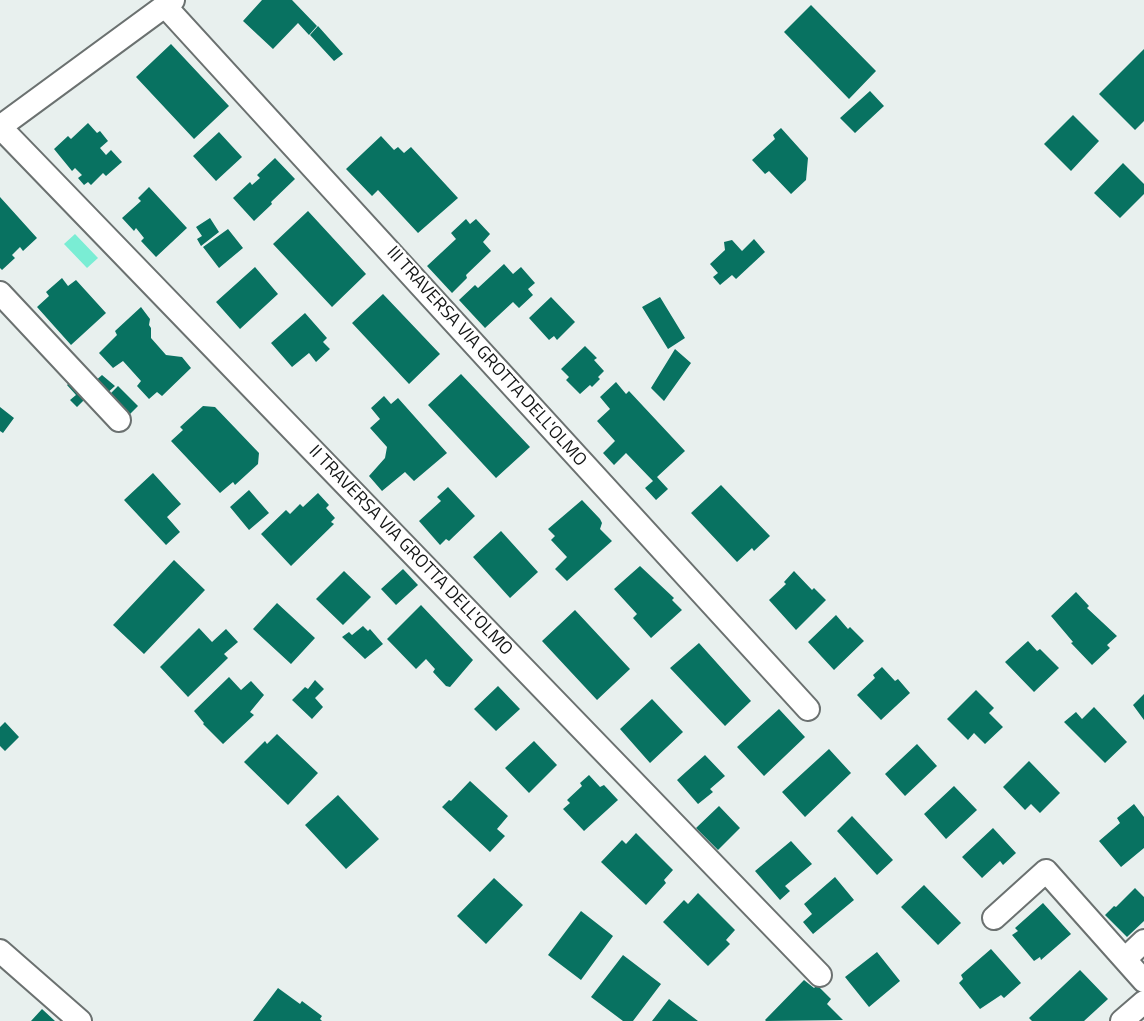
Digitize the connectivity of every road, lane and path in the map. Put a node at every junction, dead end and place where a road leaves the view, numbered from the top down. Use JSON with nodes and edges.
{"nodes":[{"id":1,"x":169,"y":3,"type":"edge"},
{"id":2,"x":0,"y":127,"type":"edge"},
{"id":3,"x":0,"y":293,"type":"edge"},
{"id":4,"x":119,"y":420,"type":"dead end"},
{"id":5,"x":808,"y":709,"type":"dead end"},
{"id":6,"x":994,"y":918,"type":"dead end"},
{"id":7,"x":1144,"y":941,"type":"edge"},
{"id":8,"x":0,"y":951,"type":"edge"},
{"id":9,"x":1125,"y":959,"type":"junction"},
{"id":10,"x":820,"y":975,"type":"dead end"},
{"id":11,"x":1144,"y":981,"type":"edge"},
{"id":12,"x":1144,"y":1002,"type":"edge"},
{"id":13,"x":80,"y":1021,"type":"edge"},
{"id":14,"x":1122,"y":1021,"type":"edge"}],
"edges":[{"from":1,"to":2,"type":"street"},
{"from":1,"to":5,"type":"street","name":"III TRAVERSA VIA GROTTA DELL'OLMO"},
{"from":2,"to":10,"type":"street","name":"II TRAVERSA VIA GROTTA DELL'OLMO"},
{"from":3,"to":4,"type":"street"},
{"from":6,"to":9,"type":"street"},
{"from":7,"to":9,"type":"street"},
{"from":8,"to":13,"type":"street"},
{"from":9,"to":11,"type":"street"},
{"from":12,"to":14,"type":"street"}]}
